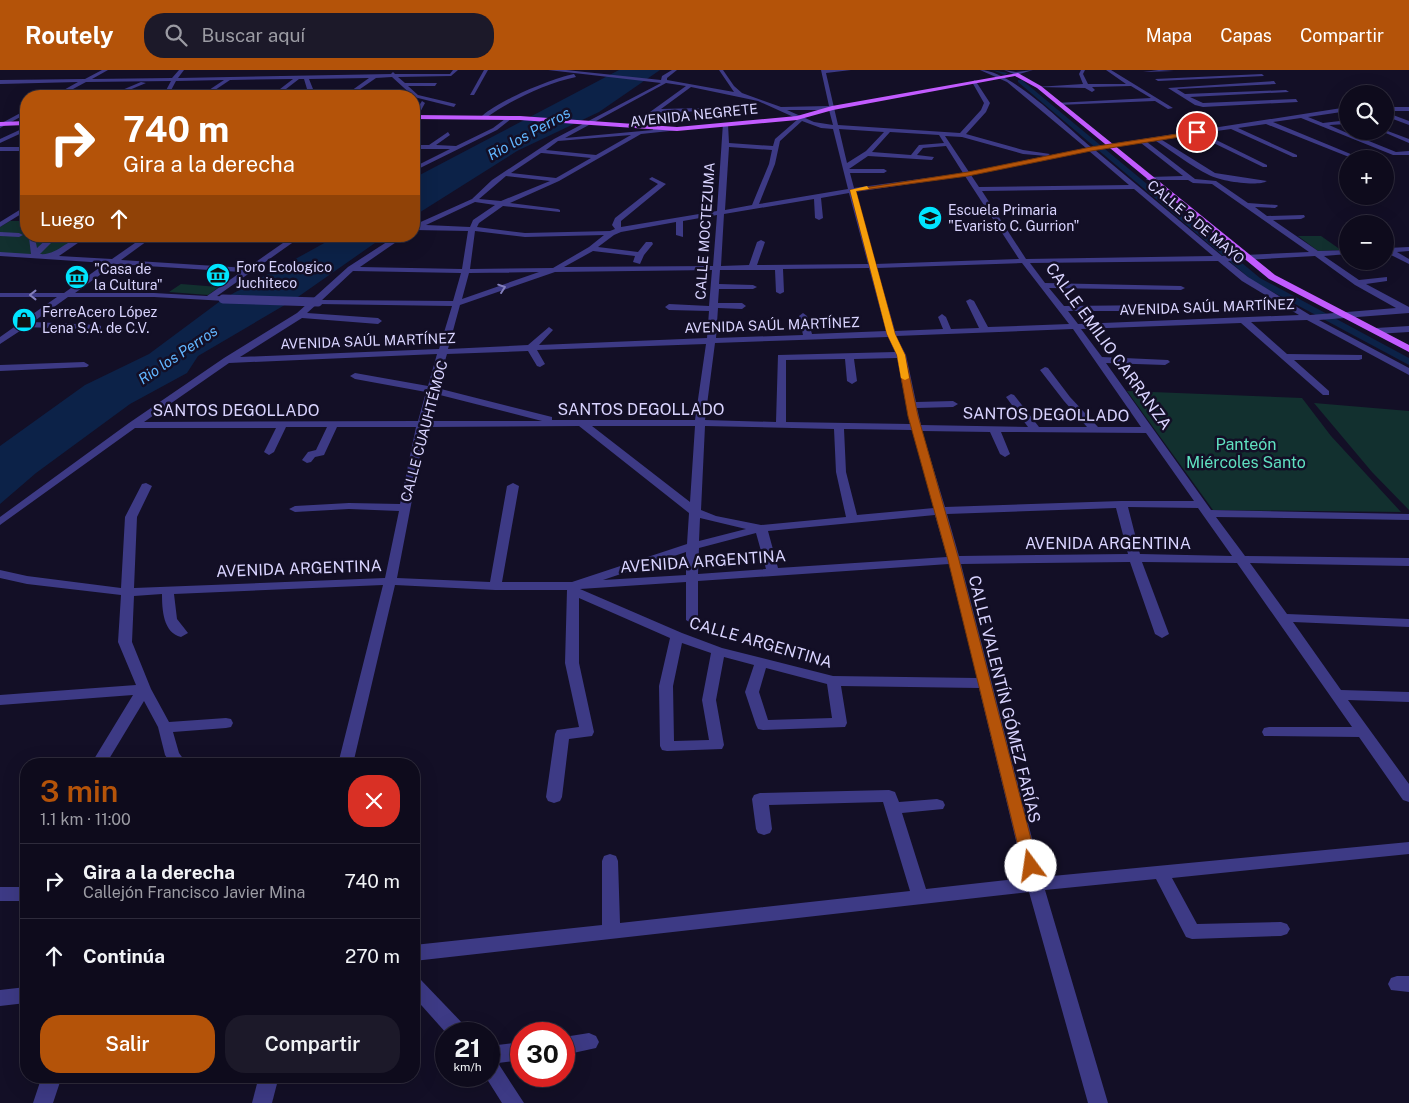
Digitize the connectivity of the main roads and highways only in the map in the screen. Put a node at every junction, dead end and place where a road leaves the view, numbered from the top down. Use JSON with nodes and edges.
{"nodes":[{"id":1,"x":1029,"y":80,"type":"junction"},
{"id":2,"x":976,"y":82,"type":"junction"},
{"id":3,"x":420,"y":116,"type":"edge"},
{"id":4,"x":20,"y":123,"type":"edge"},
{"id":5,"x":2,"y":124,"type":"edge"},
{"id":6,"x":677,"y":129,"type":"road end"},
{"id":7,"x":656,"y":130,"type":"road end"},
{"id":8,"x":1409,"y":349,"type":"edge"}],
"edges":[{"from":1,"to":2,"type":"main road"},
{"from":1,"to":2,"type":"main road"},
{"from":1,"to":8,"type":"main road"},
{"from":2,"to":6,"type":"main road","name":"AVENIDA NEGRETE"},
{"from":3,"to":7,"type":"main road"},
{"from":4,"to":5,"type":"main road"}]}
